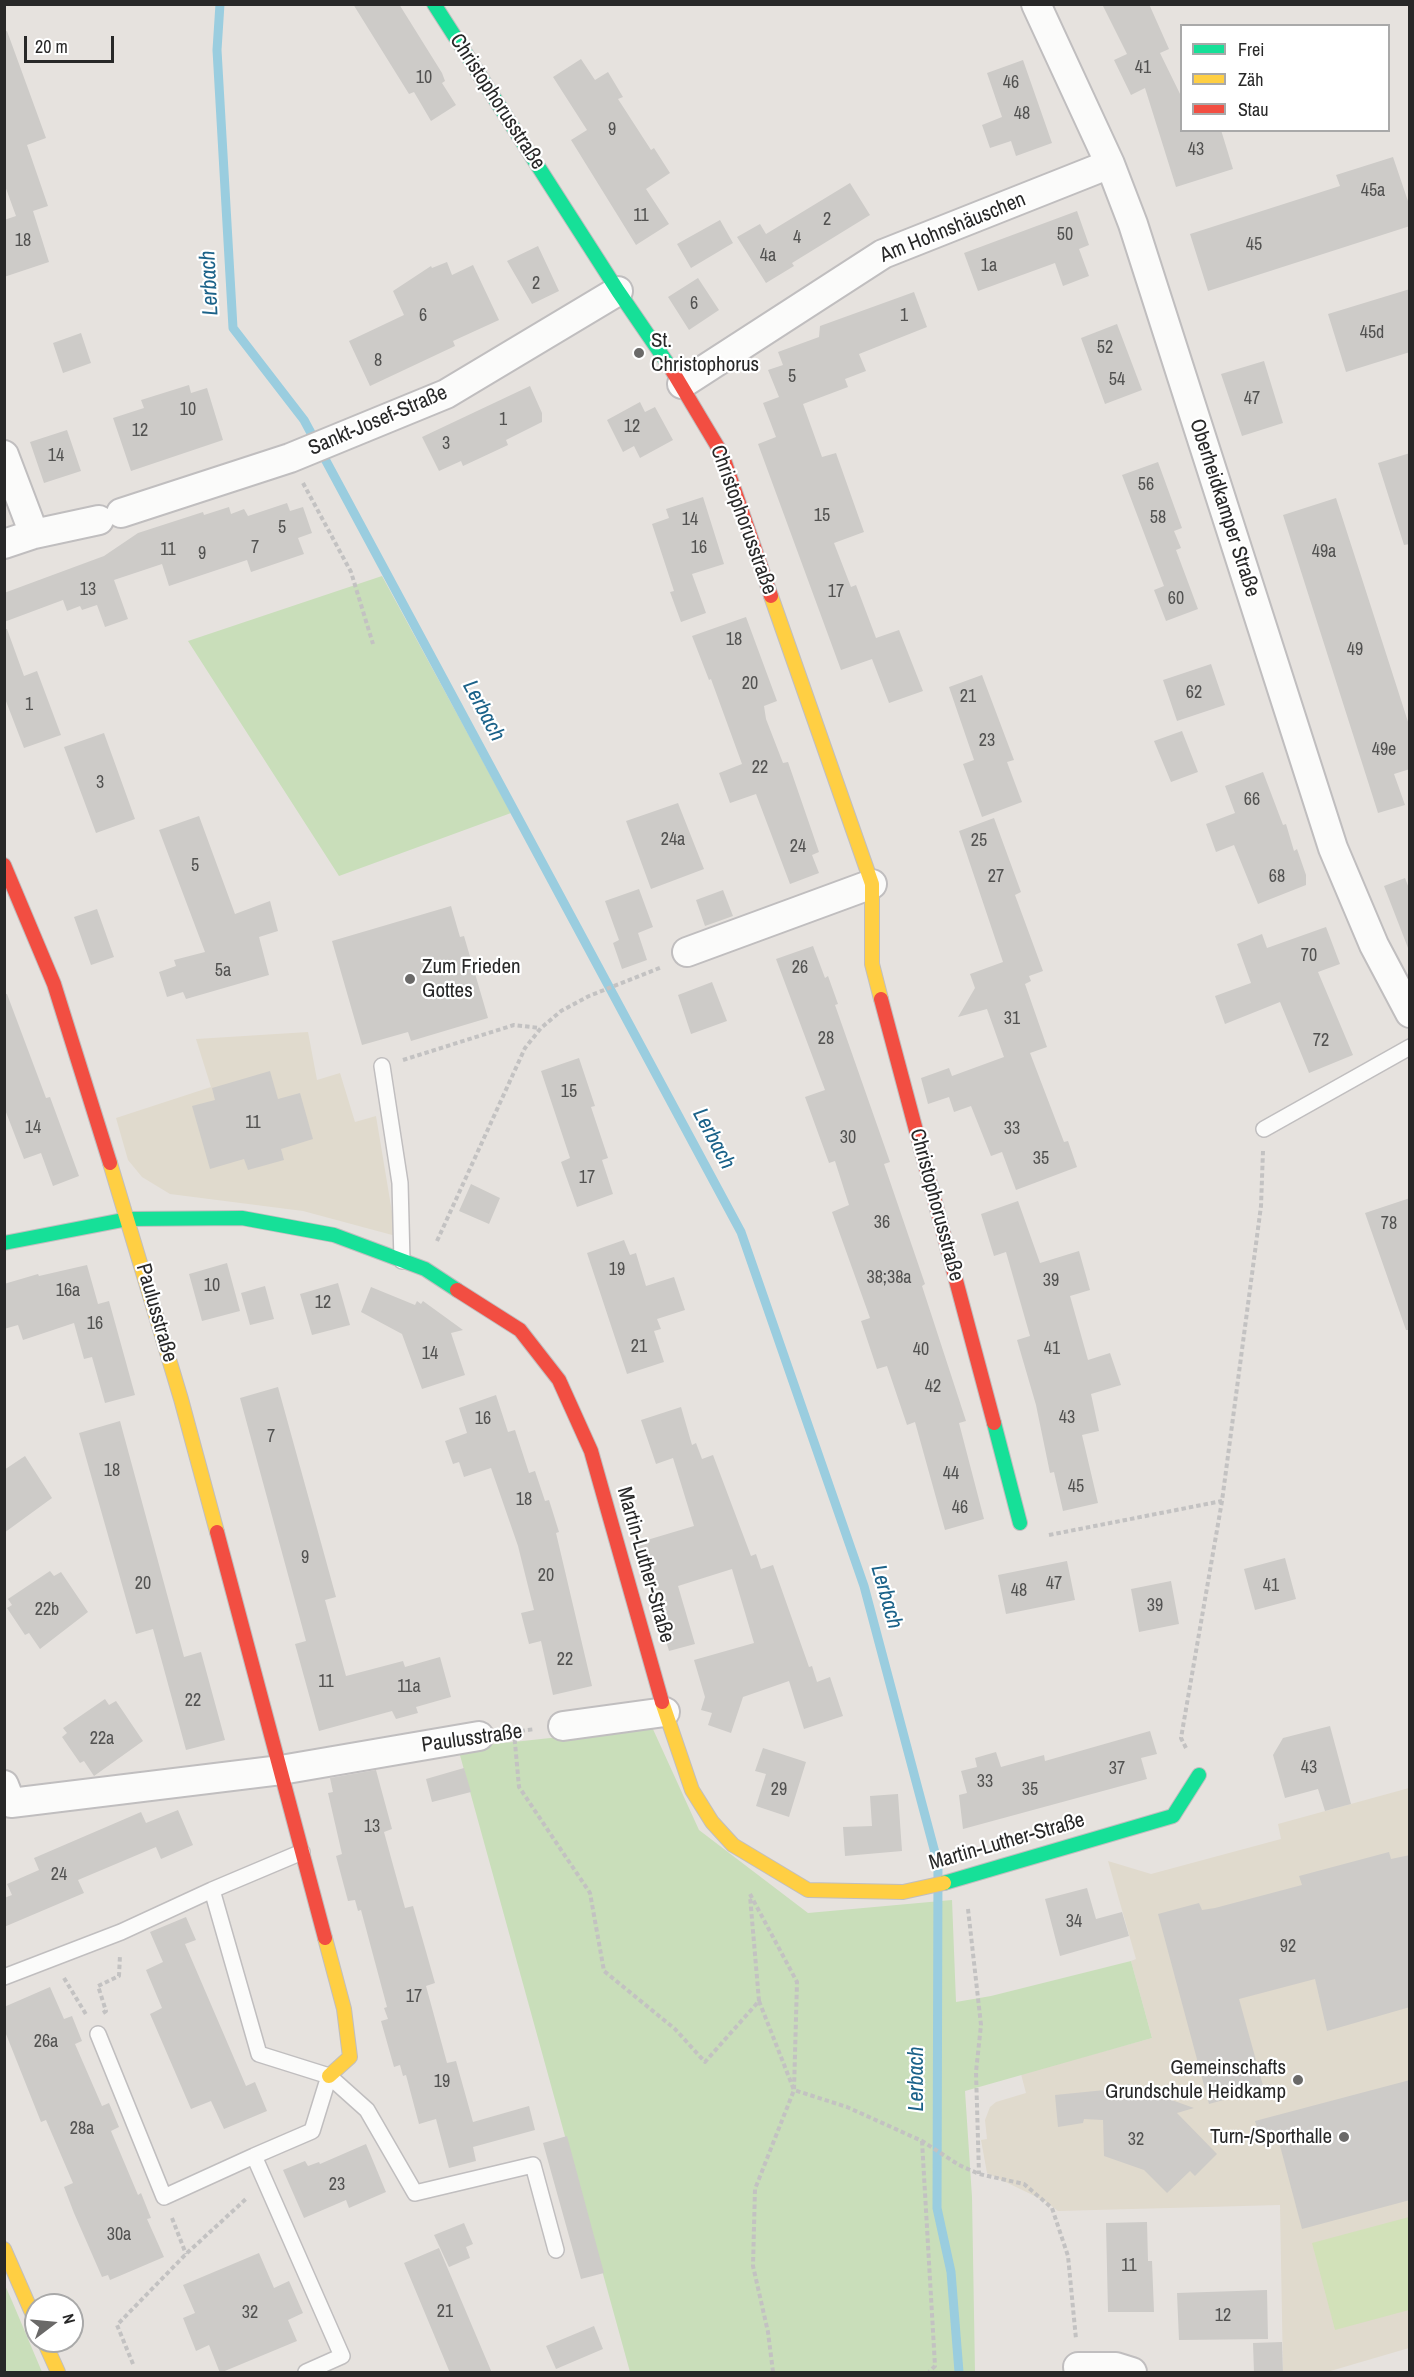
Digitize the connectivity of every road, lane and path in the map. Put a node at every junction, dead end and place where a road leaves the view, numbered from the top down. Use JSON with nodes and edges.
{"nodes":[{"id":1,"x":434,"y":4,"type":"edge"},
{"id":2,"x":1036,"y":4,"type":"edge"},
{"id":3,"x":1110,"y":164,"type":"junction"},
{"id":4,"x":618,"y":291,"type":"junction"},
{"id":5,"x":682,"y":384,"type":"junction"},
{"id":6,"x":4,"y":455,"type":"edge"},
{"id":7,"x":298,"y":455,"type":"junction"},
{"id":8,"x":34,"y":534,"type":"junction"},
{"id":9,"x":4,"y":544,"type":"edge"},
{"id":10,"x":374,"y":644,"type":"dead end"},
{"id":11,"x":4,"y":866,"type":"edge"},
{"id":12,"x":872,"y":884,"type":"junction"},
{"id":13,"x":687,"y":952,"type":"joint"},
{"id":14,"x":1410,"y":1013,"type":"edge"},
{"id":15,"x":541,"y":1028,"type":"junction"},
{"id":16,"x":1410,"y":1047,"type":"edge"},
{"id":17,"x":382,"y":1066,"type":"joint"},
{"id":18,"x":1264,"y":1130,"type":"joint"},
{"id":19,"x":128,"y":1219,"type":"junction"},
{"id":20,"x":4,"y":1243,"type":"edge"},
{"id":21,"x":402,"y":1261,"type":"junction"},
{"id":22,"x":425,"y":1269,"type":"junction"},
{"id":23,"x":1222,"y":1501,"type":"junction"},
{"id":24,"x":1020,"y":1523,"type":"joint"},
{"id":25,"x":665,"y":1712,"type":"junction"},
{"id":26,"x":563,"y":1726,"type":"joint"},
{"id":27,"x":514,"y":1732,"type":"junction"},
{"id":28,"x":479,"y":1736,"type":"joint"},
{"id":29,"x":281,"y":1770,"type":"junction"},
{"id":30,"x":1199,"y":1775,"type":"joint"},
{"id":31,"x":4,"y":1785,"type":"edge"},
{"id":32,"x":733,"y":1845,"type":"junction"},
{"id":33,"x":302,"y":1852,"type":"junction"},
{"id":34,"x":953,"y":1880,"type":"junction"},
{"id":35,"x":212,"y":1890,"type":"junction"},
{"id":36,"x":750,"y":1893,"type":"junction"},
{"id":37,"x":61,"y":1974,"type":"dead end"},
{"id":38,"x":119,"y":1976,"type":"dead end"},
{"id":39,"x":4,"y":1977,"type":"edge"},
{"id":40,"x":759,"y":2001,"type":"junction"},
{"id":41,"x":94,"y":2027,"type":"junction"},
{"id":42,"x":329,"y":2076,"type":"junction"},
{"id":43,"x":794,"y":2090,"type":"junction"},
{"id":44,"x":922,"y":2141,"type":"junction"},
{"id":45,"x":254,"y":2156,"type":"junction"},
{"id":46,"x":979,"y":2174,"type":"junction"},
{"id":47,"x":265,"y":2182,"type":"junction"},
{"id":48,"x":164,"y":2197,"type":"junction"},
{"id":49,"x":4,"y":2249,"type":"edge"},
{"id":50,"x":556,"y":2250,"type":"dead end"},
{"id":51,"x":186,"y":2254,"type":"junction"},
{"id":52,"x":24,"y":2295,"type":"edge"},
{"id":53,"x":49,"y":2353,"type":"edge"},
{"id":54,"x":133,"y":2364,"type":"dead end"},
{"id":55,"x":1078,"y":2367,"type":"joint"},
{"id":56,"x":58,"y":2373,"type":"edge"},
{"id":57,"x":306,"y":2373,"type":"edge"},
{"id":58,"x":773,"y":2373,"type":"edge"},
{"id":59,"x":929,"y":2373,"type":"edge"},
{"id":60,"x":1132,"y":2373,"type":"edge"}],
"edges":[{"from":1,"to":4,"type":"street","name":"Christophorusstraße"},
{"from":2,"to":3,"type":"street","name":"Oberheidkamper Straße"},
{"from":3,"to":5,"type":"street","name":"Am Hohnshäuschen"},
{"from":3,"to":14,"type":"street","name":"Oberheidkamper Straße"},
{"from":4,"to":5,"type":"street","name":"Christophorusstraße"},
{"from":4,"to":7,"type":"street","name":"Sankt-Josef-Straße"},
{"from":5,"to":12,"type":"street","name":"Christophorusstraße"},
{"from":6,"to":8,"type":"street"},
{"from":7,"to":8,"type":"street","name":"Sankt-Josef-Straße"},
{"from":7,"to":10,"type":"path"},
{"from":8,"to":9,"type":"street","name":"Sankt-Josef-Straße"},
{"from":11,"to":19,"type":"street","name":"Paulusstraße"},
{"from":12,"to":13,"type":"street"},
{"from":12,"to":24,"type":"street","name":"Christophorusstraße"},
{"from":13,"to":15,"type":"path"},
{"from":15,"to":17,"type":"path"},
{"from":15,"to":22,"type":"path"},
{"from":16,"to":18,"type":"lane"},
{"from":17,"to":21,"type":"lane"},
{"from":18,"to":23,"type":"path"},
{"from":19,"to":20,"type":"street","name":"Martin-Luther-Straße"},
{"from":19,"to":21,"type":"street","name":"Martin-Luther-Straße"},
{"from":19,"to":29,"type":"street","name":"Paulusstraße"},
{"from":21,"to":22,"type":"street","name":"Martin-Luther-Straße"},
{"from":22,"to":25,"type":"street","name":"Martin-Luther-Straße"},
{"from":23,"to":24,"type":"path"},
{"from":23,"to":30,"type":"path"},
{"from":25,"to":26,"type":"street"},
{"from":25,"to":32,"type":"street","name":"Martin-Luther-Straße"},
{"from":26,"to":27,"type":"path","name":"Paulusstraße"},
{"from":27,"to":28,"type":"path","name":"Paulusstraße"},
{"from":27,"to":40,"type":"path"},
{"from":28,"to":29,"type":"street","name":"Paulusstraße"},
{"from":29,"to":31,"type":"street","name":"Paulusstraße"},
{"from":29,"to":33,"type":"street","name":"Paulusstraße"},
{"from":30,"to":34,"type":"street","name":"Martin-Luther-Straße"},
{"from":32,"to":34,"type":"street","name":"Martin-Luther-Straße"},
{"from":32,"to":36,"type":"path"},
{"from":33,"to":35,"type":"lane"},
{"from":33,"to":42,"type":"street","name":"Paulusstraße"},
{"from":34,"to":46,"type":"path"},
{"from":35,"to":39,"type":"lane"},
{"from":35,"to":42,"type":"lane"},
{"from":36,"to":40,"type":"path"},
{"from":36,"to":43,"type":"path"},
{"from":37,"to":41,"type":"path"},
{"from":38,"to":41,"type":"path"},
{"from":40,"to":43,"type":"path"},
{"from":41,"to":48,"type":"lane"},
{"from":42,"to":45,"type":"lane"},
{"from":42,"to":50,"type":"lane"},
{"from":43,"to":44,"type":"path"},
{"from":43,"to":58,"type":"path"},
{"from":44,"to":46,"type":"path"},
{"from":44,"to":59,"type":"path"},
{"from":45,"to":47,"type":"lane"},
{"from":45,"to":48,"type":"lane"},
{"from":46,"to":55,"type":"path"},
{"from":47,"to":51,"type":"path"},
{"from":47,"to":57,"type":"lane"},
{"from":48,"to":51,"type":"path"},
{"from":49,"to":52,"type":"street"},
{"from":51,"to":54,"type":"path"},
{"from":53,"to":56,"type":"street"},
{"from":55,"to":60,"type":"street"}]}
